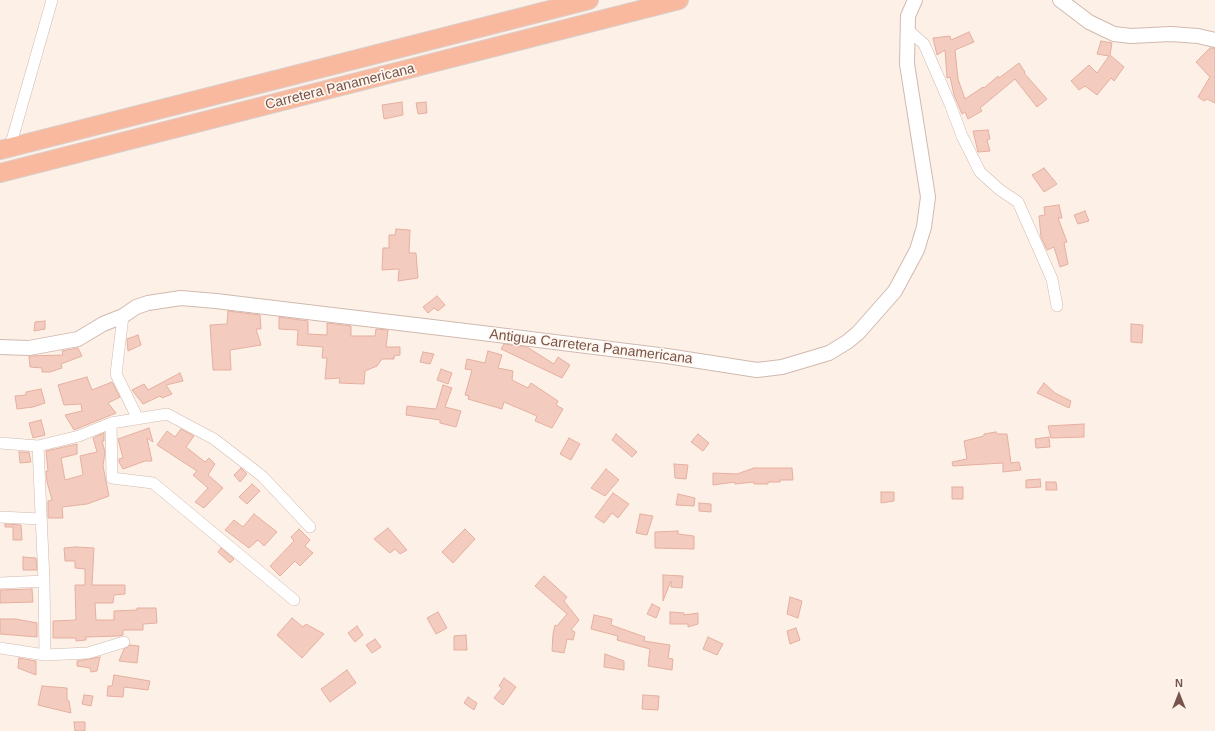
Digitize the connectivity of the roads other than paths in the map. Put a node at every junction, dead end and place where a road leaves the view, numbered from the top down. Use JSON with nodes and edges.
{"nodes":[{"id":1,"x":52,"y":0,"type":"edge"},
{"id":2,"x":589,"y":0,"type":"edge"},
{"id":3,"x":679,"y":0,"type":"edge"},
{"id":4,"x":915,"y":0,"type":"edge"},
{"id":5,"x":1060,"y":0,"type":"edge"},
{"id":6,"x":907,"y":29,"type":"junction"},
{"id":7,"x":1215,"y":40,"type":"edge"},
{"id":8,"x":5,"y":148,"type":"edge"},
{"id":9,"x":0,"y":173,"type":"edge"},
{"id":10,"x":1057,"y":306,"type":"dead end"},
{"id":11,"x":123,"y":316,"type":"junction"},
{"id":12,"x":0,"y":347,"type":"edge"},
{"id":13,"x":138,"y":419,"type":"junction"},
{"id":14,"x":111,"y":423,"type":"junction"},
{"id":15,"x":0,"y":443,"type":"edge"},
{"id":16,"x":38,"y":446,"type":"junction"},
{"id":17,"x":0,"y":516,"type":"edge"},
{"id":18,"x":41,"y":519,"type":"junction"},
{"id":19,"x":310,"y":527,"type":"dead end"},
{"id":20,"x":44,"y":581,"type":"junction"},
{"id":21,"x":0,"y":583,"type":"edge"},
{"id":22,"x":294,"y":600,"type":"dead end"},
{"id":23,"x":124,"y":642,"type":"dead end"},
{"id":24,"x":0,"y":648,"type":"edge"},
{"id":25,"x":45,"y":655,"type":"junction"}],
"edges":[{"from":1,"to":8,"type":"street"},
{"from":2,"to":8,"type":"highway","name":"Carretera Panamericana"},
{"from":3,"to":9,"type":"highway","name":"Carretera Panamericana"},
{"from":4,"to":6,"type":"street","name":"Antigua Carretera Panamericana"},
{"from":5,"to":7,"type":"street"},
{"from":6,"to":10,"type":"street"},
{"from":6,"to":11,"type":"street","name":"Antigua Carretera Panamericana"},
{"from":11,"to":12,"type":"street","name":"Antigua Carretera Panamericana"},
{"from":11,"to":13,"type":"street"},
{"from":13,"to":14,"type":"street"},
{"from":13,"to":19,"type":"street"},
{"from":14,"to":16,"type":"street"},
{"from":14,"to":22,"type":"street"},
{"from":15,"to":16,"type":"street"},
{"from":16,"to":18,"type":"street"},
{"from":17,"to":18,"type":"street"},
{"from":18,"to":20,"type":"street"},
{"from":20,"to":21,"type":"street"},
{"from":20,"to":25,"type":"street"},
{"from":23,"to":25,"type":"street"},
{"from":24,"to":25,"type":"street"}]}
